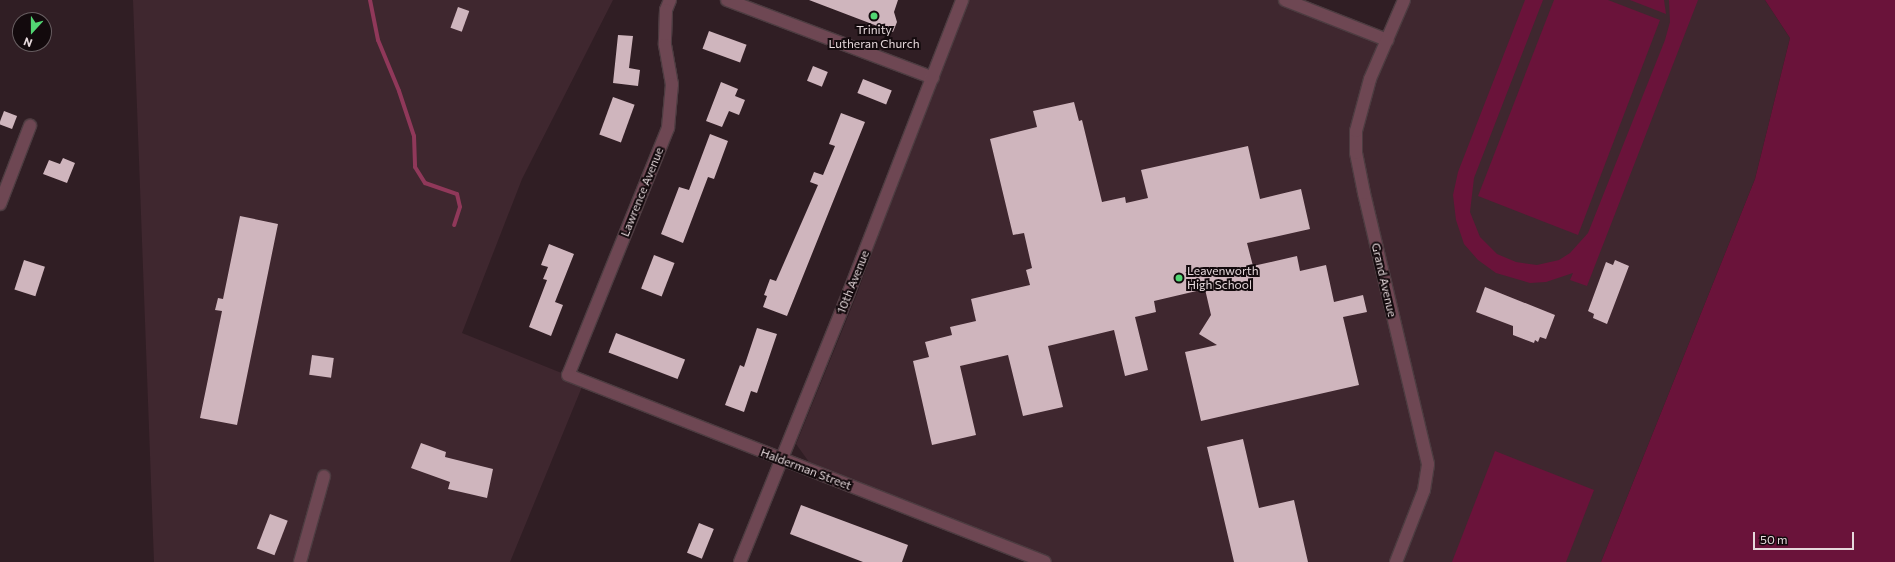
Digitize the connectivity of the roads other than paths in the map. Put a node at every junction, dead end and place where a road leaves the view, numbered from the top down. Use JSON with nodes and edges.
{"nodes":[{"id":1,"x":670,"y":0,"type":"edge"},
{"id":2,"x":727,"y":0,"type":"edge"},
{"id":3,"x":962,"y":0,"type":"edge"},
{"id":4,"x":1285,"y":0,"type":"edge"},
{"id":5,"x":1404,"y":0,"type":"edge"},
{"id":6,"x":1387,"y":40,"type":"junction"},
{"id":7,"x":933,"y":78,"type":"junction"},
{"id":8,"x":30,"y":126,"type":"dead end"},
{"id":9,"x":0,"y":204,"type":"edge"},
{"id":10,"x":568,"y":375,"type":"joint"},
{"id":11,"x":783,"y":460,"type":"junction"},
{"id":12,"x":324,"y":476,"type":"dead end"},
{"id":13,"x":300,"y":562,"type":"edge"},
{"id":14,"x":740,"y":562,"type":"edge"},
{"id":15,"x":1045,"y":562,"type":"edge"},
{"id":16,"x":1396,"y":562,"type":"edge"}],
"edges":[{"from":1,"to":10,"type":"street","name":"Lawrence Avenue"},
{"from":2,"to":7,"type":"street"},
{"from":3,"to":7,"type":"street","name":"10th Avenue"},
{"from":4,"to":6,"type":"street"},
{"from":5,"to":6,"type":"street","name":"Grand Avenue"},
{"from":6,"to":16,"type":"street","name":"Grand Avenue"},
{"from":7,"to":11,"type":"street","name":"10th Avenue"},
{"from":8,"to":9,"type":"street"},
{"from":10,"to":11,"type":"street","name":"Halderman Street"},
{"from":11,"to":14,"type":"street","name":"10th Avenue"},
{"from":11,"to":15,"type":"street","name":"Halderman Street"},
{"from":12,"to":13,"type":"street"}]}
